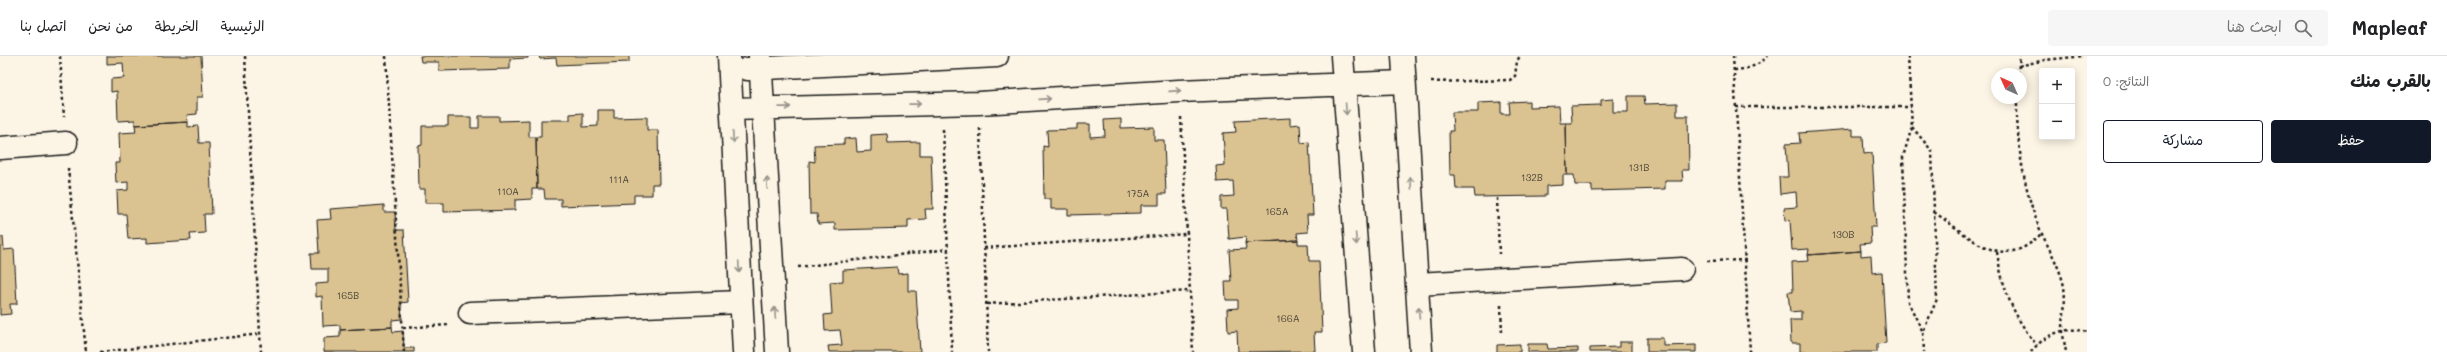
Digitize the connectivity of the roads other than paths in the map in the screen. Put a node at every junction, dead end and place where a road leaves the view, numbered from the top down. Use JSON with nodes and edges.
{"nodes":[{"id":1,"x":997,"y":56,"type":"edge"},
{"id":2,"x":1342,"y":56,"type":"edge"},
{"id":3,"x":1403,"y":56,"type":"edge"},
{"id":4,"x":761,"y":62,"type":"edge"},
{"id":5,"x":729,"y":63,"type":"edge"},
{"id":6,"x":1404,"y":82,"type":"junction"},
{"id":7,"x":1344,"y":83,"type":"junction"},
{"id":8,"x":763,"y":107,"type":"junction"},
{"id":9,"x":732,"y":109,"type":"junction"},
{"id":10,"x":66,"y":143,"type":"road end"},
{"id":11,"x":0,"y":148,"type":"edge"},
{"id":12,"x":1682,"y":269,"type":"dead end"},
{"id":13,"x":1417,"y":284,"type":"junction"},
{"id":14,"x":741,"y":302,"type":"junction"},
{"id":15,"x":475,"y":313,"type":"road end"},
{"id":16,"x":744,"y":352,"type":"edge"},
{"id":17,"x":777,"y":352,"type":"edge"},
{"id":18,"x":1364,"y":352,"type":"edge"},
{"id":19,"x":1421,"y":352,"type":"edge"}],
"edges":[{"from":1,"to":4,"type":"street"},
{"from":2,"to":7,"type":"street"},
{"from":3,"to":6,"type":"street"},
{"from":4,"to":5,"type":"street"},
{"from":4,"to":8,"type":"street"},
{"from":5,"to":9,"type":"street"},
{"from":6,"to":7,"type":"street"},
{"from":13,"to":6,"type":"street","one_way":true},
{"from":8,"to":7,"type":"street","one_way":true},
{"from":7,"to":18,"type":"street","one_way":true},
{"from":8,"to":9,"type":"street"},
{"from":17,"to":8,"type":"street","one_way":true},
{"from":9,"to":14,"type":"street","one_way":true},
{"from":10,"to":11,"type":"street"},
{"from":12,"to":13,"type":"street"},
{"from":19,"to":13,"type":"street","one_way":true},
{"from":14,"to":15,"type":"street"},
{"from":14,"to":16,"type":"street"}]}
